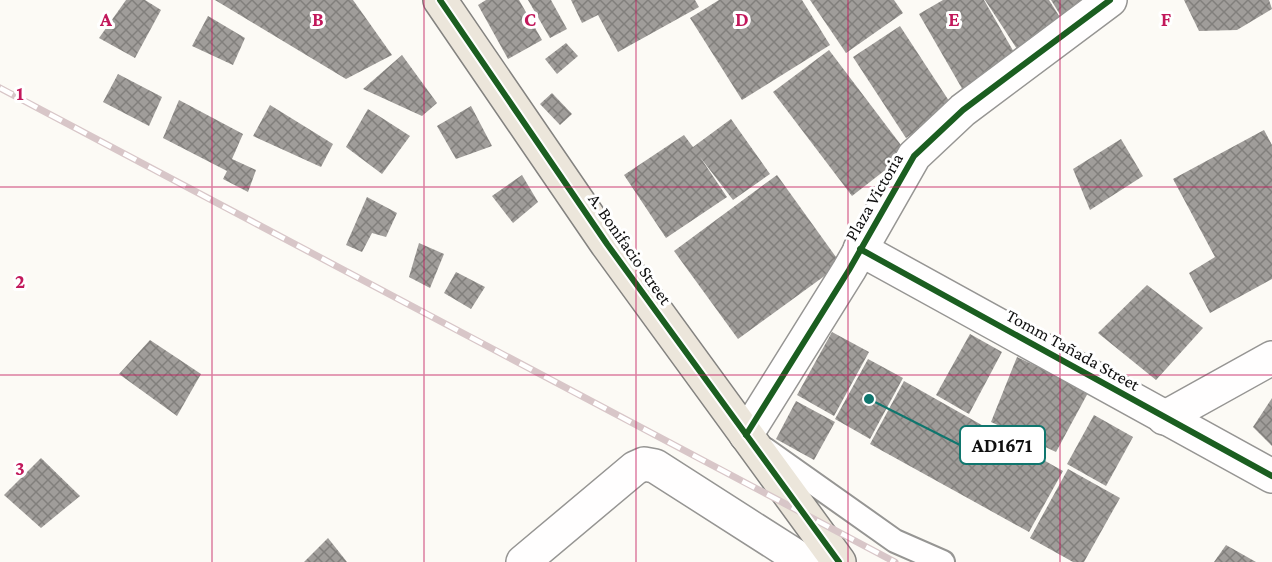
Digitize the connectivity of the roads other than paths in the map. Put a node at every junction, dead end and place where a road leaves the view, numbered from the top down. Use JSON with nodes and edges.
{"nodes":[{"id":1,"x":1110,"y":0,"type":"edge"},
{"id":2,"x":446,"y":2,"type":"edge"},
{"id":3,"x":860,"y":249,"type":"junction"},
{"id":4,"x":1272,"y":358,"type":"edge"},
{"id":5,"x":1164,"y":418,"type":"junction"},
{"id":6,"x":746,"y":435,"type":"junction"},
{"id":7,"x":1272,"y":476,"type":"edge"},
{"id":8,"x":523,"y":562,"type":"edge"},
{"id":9,"x":805,"y":562,"type":"edge"},
{"id":10,"x":839,"y":562,"type":"edge"},
{"id":11,"x":943,"y":562,"type":"edge"}],
"edges":[{"from":1,"to":3,"type":"street","name":"Plaza Victoria"},
{"from":2,"to":6,"type":"main road","name":"A. Bonifacio Street"},
{"from":3,"to":5,"type":"street","name":"Tomm Tañada Street"},
{"from":3,"to":6,"type":"street","name":"Plaza Victoria"},
{"from":4,"to":5,"type":"street"},
{"from":5,"to":7,"type":"street","name":"Tomm Tañada Street"},
{"from":6,"to":10,"type":"main road","name":"A. Bonifacio Street"},
{"from":6,"to":11,"type":"lane"},
{"from":8,"to":9,"type":"street"}]}
